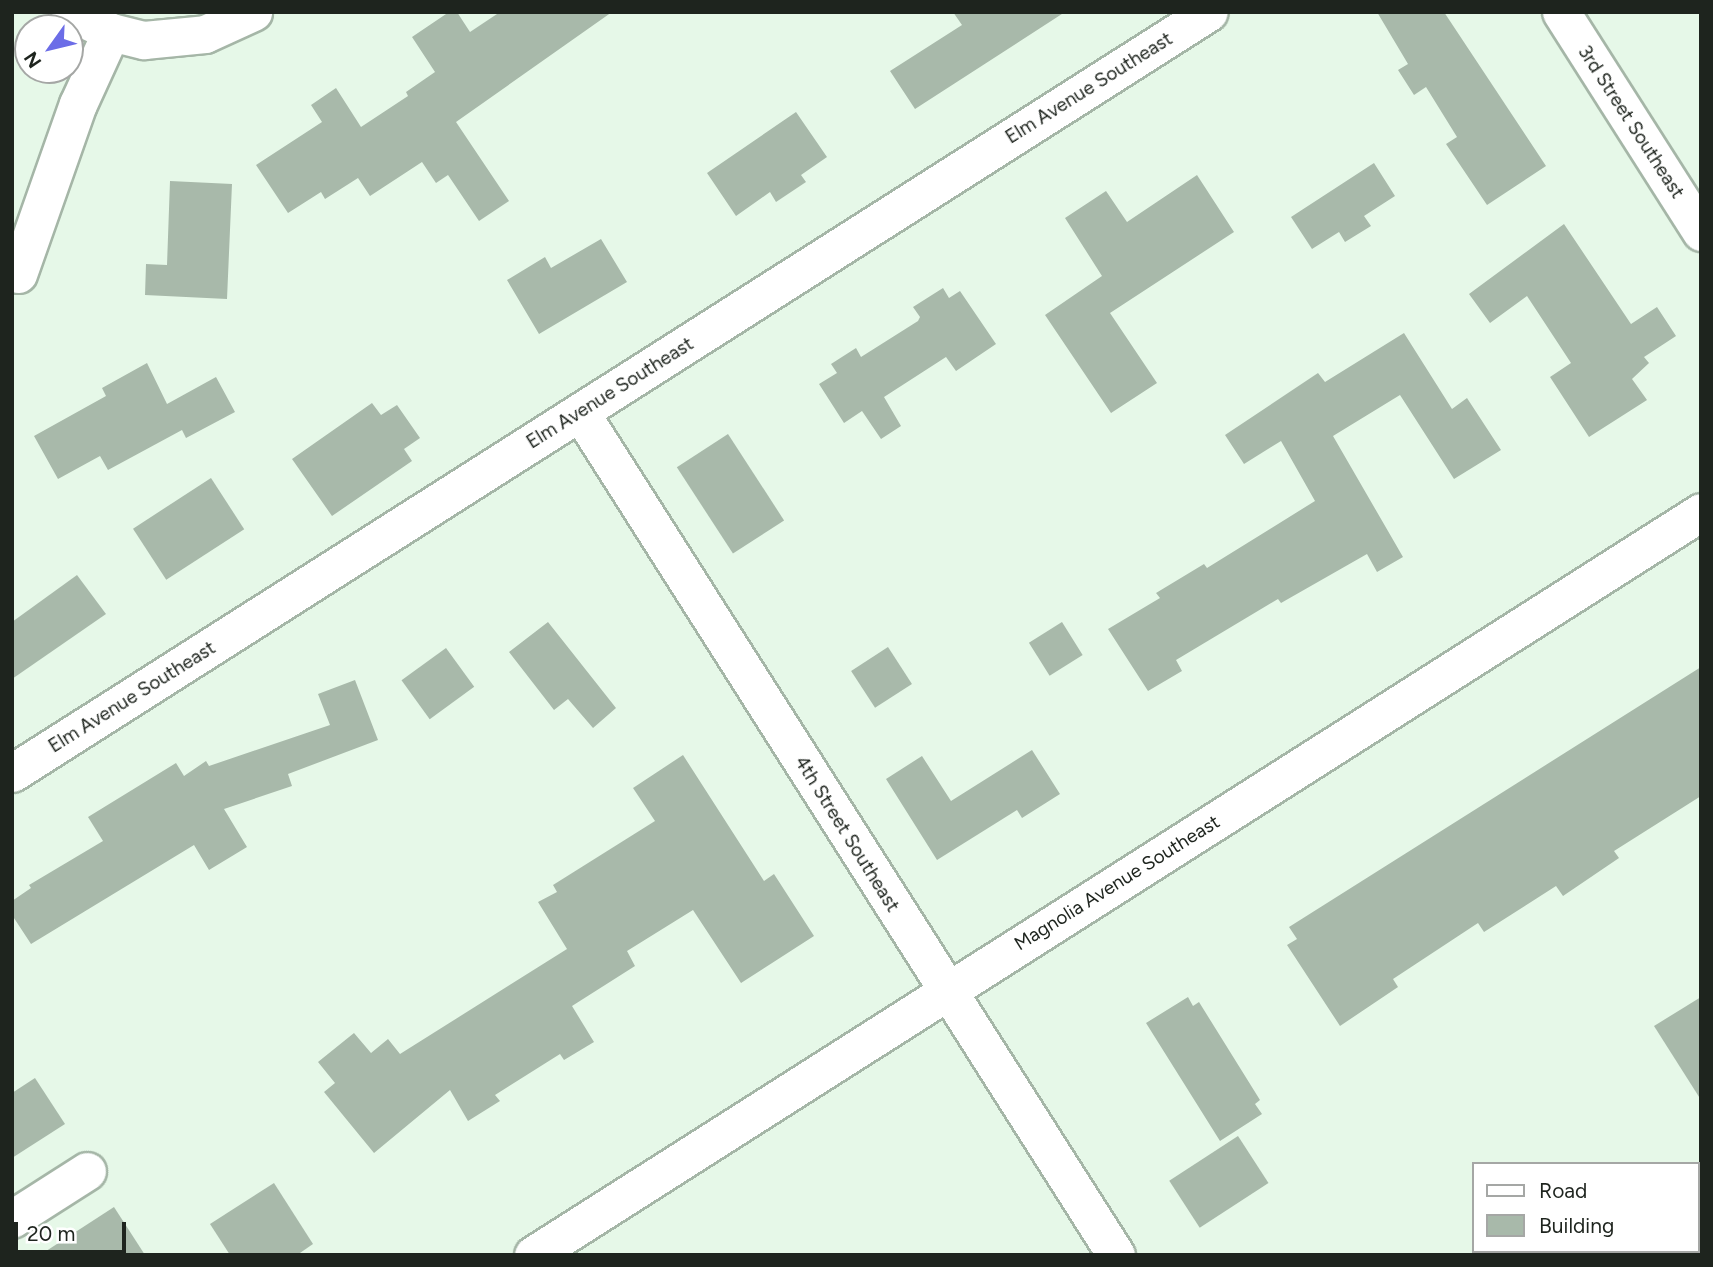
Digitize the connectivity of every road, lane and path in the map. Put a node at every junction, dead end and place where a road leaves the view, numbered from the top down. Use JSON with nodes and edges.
{"nodes":[{"id":1,"x":69,"y":12,"type":"edge"},
{"id":2,"x":253,"y":12,"type":"edge"},
{"id":3,"x":1209,"y":12,"type":"edge"},
{"id":4,"x":1561,"y":12,"type":"edge"},
{"id":5,"x":111,"y":32,"type":"junction"},
{"id":6,"x":1701,"y":232,"type":"edge"},
{"id":7,"x":18,"y":274,"type":"dead end"},
{"id":8,"x":580,"y":412,"type":"junction"},
{"id":9,"x":1701,"y":512,"type":"edge"},
{"id":10,"x":12,"y":773,"type":"edge"},
{"id":11,"x":947,"y":991,"type":"junction"},
{"id":12,"x":87,"y":1171,"type":"dead end"},
{"id":13,"x":12,"y":1219,"type":"edge"},
{"id":14,"x":533,"y":1255,"type":"edge"},
{"id":15,"x":1116,"y":1255,"type":"edge"}],
"edges":[{"from":1,"to":5,"type":"street"},
{"from":2,"to":5,"type":"street"},
{"from":3,"to":8,"type":"street","name":"Elm Avenue Southeast"},
{"from":4,"to":6,"type":"street","name":"3rd Street Southeast"},
{"from":5,"to":7,"type":"street"},
{"from":8,"to":10,"type":"street","name":"Elm Avenue Southeast"},
{"from":8,"to":11,"type":"street","name":"4th Street Southeast"},
{"from":9,"to":11,"type":"street","name":"Magnolia Avenue Southeast"},
{"from":11,"to":14,"type":"street","name":"Magnolia Avenue Southeast"},
{"from":11,"to":15,"type":"street","name":"4th Street Southeast"},
{"from":12,"to":13,"type":"street"}]}
